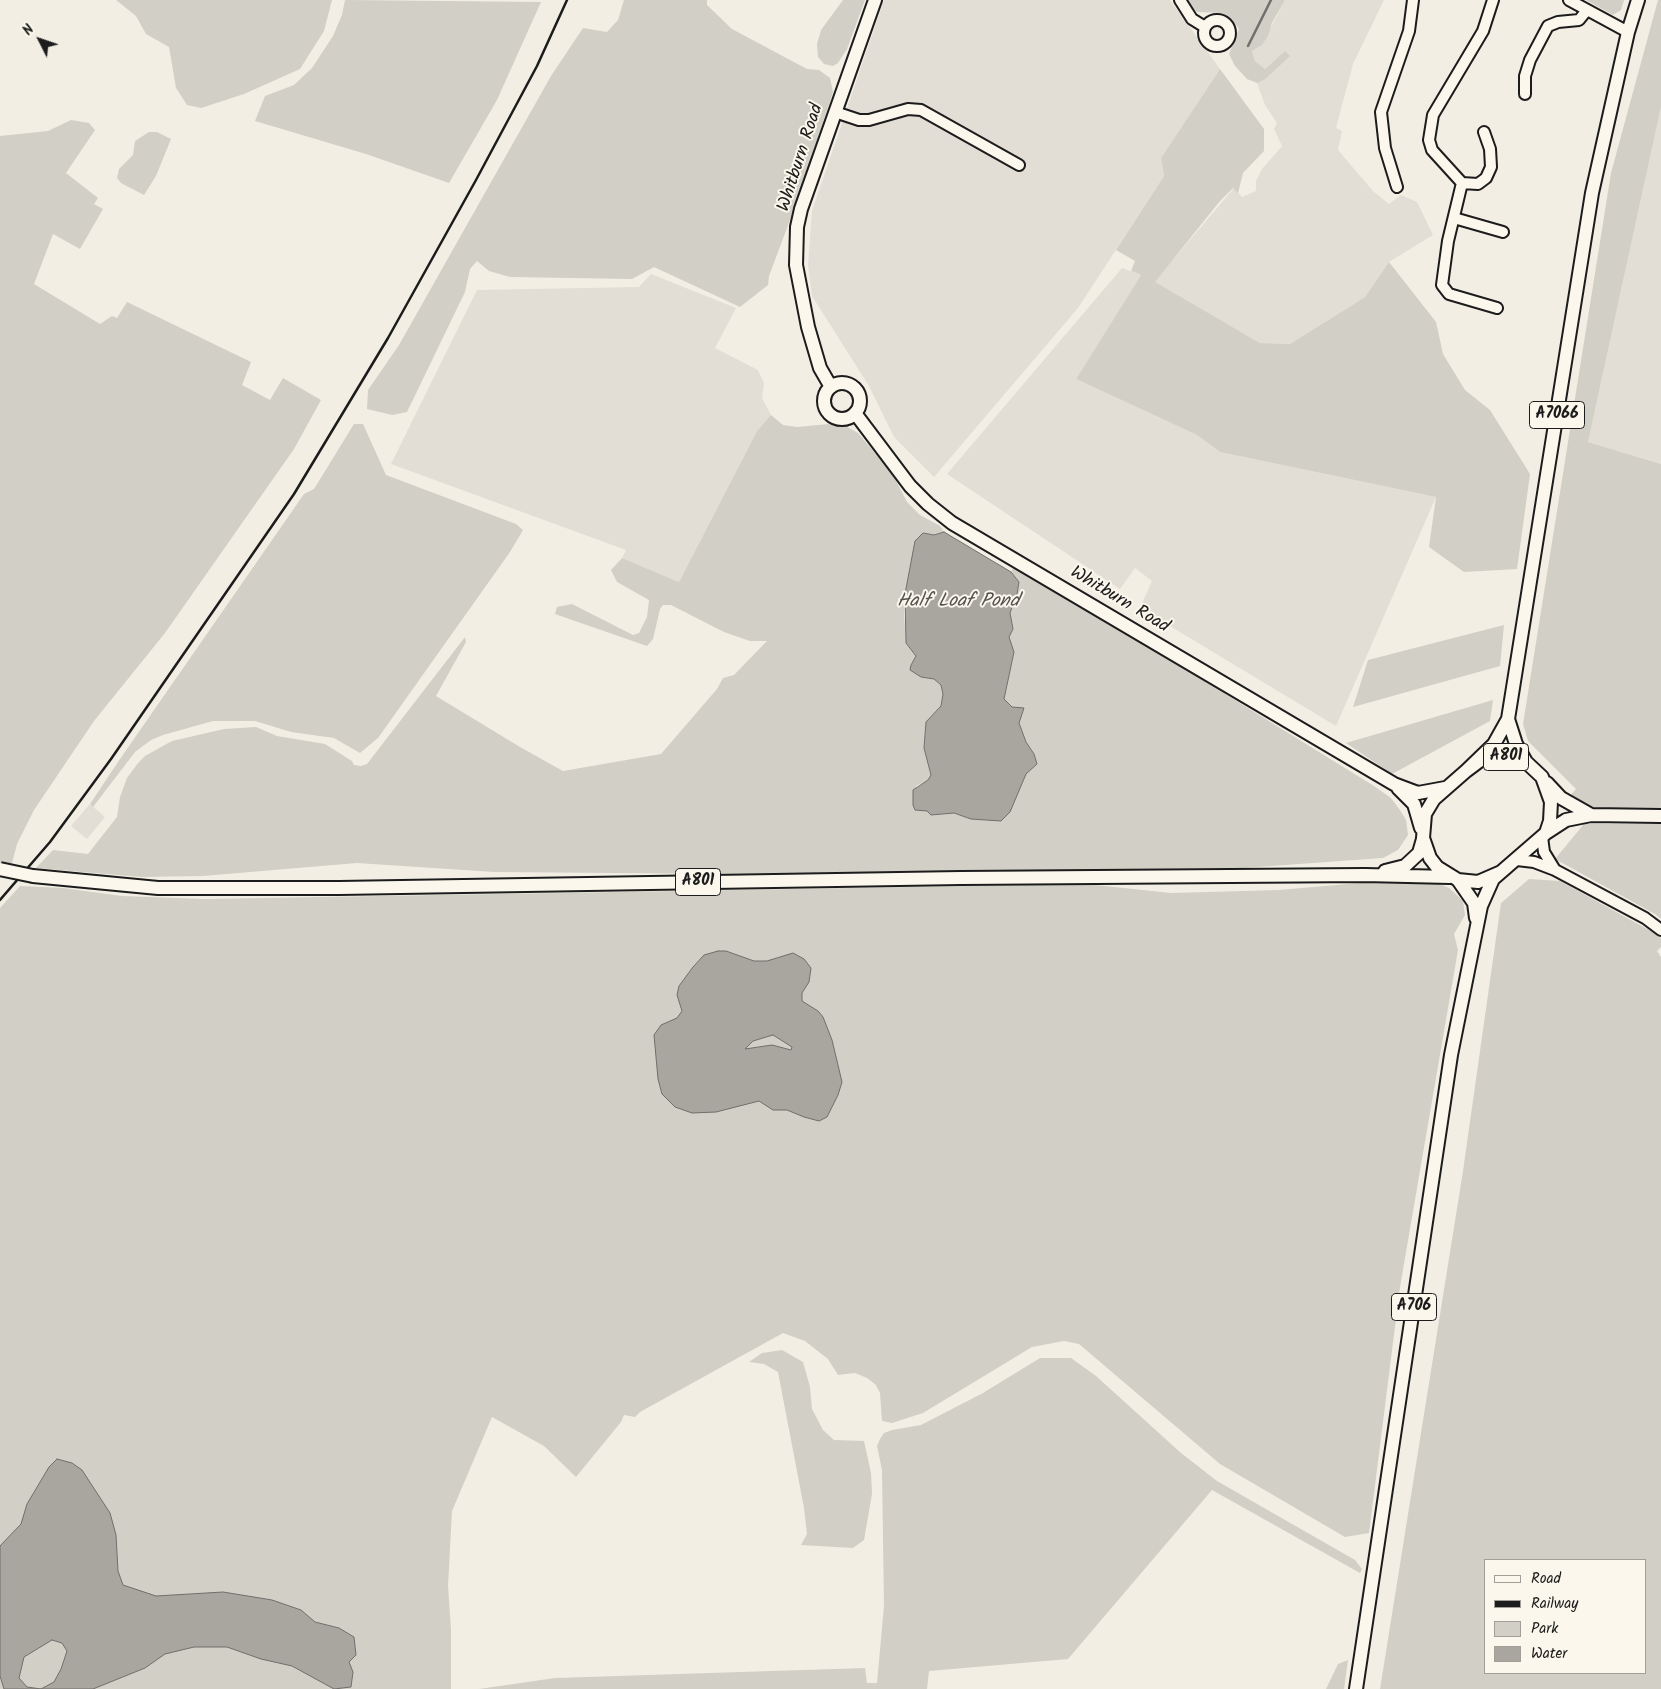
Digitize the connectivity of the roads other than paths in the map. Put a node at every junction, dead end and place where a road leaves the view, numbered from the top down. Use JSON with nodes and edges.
{"nodes":[{"id":1,"x":875,"y":0,"type":"edge"},
{"id":2,"x":1180,"y":0,"type":"edge"},
{"id":3,"x":1413,"y":0,"type":"edge"},
{"id":4,"x":1493,"y":0,"type":"edge"},
{"id":5,"x":1569,"y":0,"type":"edge"},
{"id":6,"x":1638,"y":0,"type":"edge"},
{"id":7,"x":1587,"y":10,"type":"junction"},
{"id":8,"x":1205,"y":27,"type":"dead end"},
{"id":9,"x":1628,"y":32,"type":"junction"},
{"id":10,"x":1525,"y":94,"type":"dead end"},
{"id":11,"x":835,"y":112,"type":"junction"},
{"id":12,"x":1484,"y":132,"type":"dead end"},
{"id":13,"x":1019,"y":165,"type":"dead end"},
{"id":14,"x":1462,"y":183,"type":"junction"},
{"id":15,"x":1397,"y":187,"type":"dead end"},
{"id":16,"x":1454,"y":218,"type":"junction"},
{"id":17,"x":1503,"y":232,"type":"dead end"},
{"id":18,"x":1497,"y":308,"type":"dead end"},
{"id":19,"x":832,"y":387,"type":"junction"},
{"id":20,"x":855,"y":413,"type":"junction"},
{"id":21,"x":1508,"y":719,"type":"junction"},
{"id":22,"x":1526,"y":762,"type":"junction"},
{"id":23,"x":1466,"y":770,"type":"junction"},
{"id":24,"x":1542,"y":777,"type":"junction"},
{"id":25,"x":1394,"y":784,"type":"junction"},
{"id":26,"x":1444,"y":788,"type":"junction"},
{"id":27,"x":1591,"y":815,"type":"junction"},
{"id":28,"x":1661,"y":816,"type":"edge"},
{"id":29,"x":1544,"y":835,"type":"junction"},
{"id":30,"x":1423,"y":836,"type":"junction"},
{"id":31,"x":1513,"y":863,"type":"junction"},
{"id":32,"x":0,"y":870,"type":"edge"},
{"id":33,"x":1555,"y":870,"type":"junction"},
{"id":34,"x":1365,"y":875,"type":"junction"},
{"id":35,"x":1454,"y":878,"type":"junction"},
{"id":36,"x":1478,"y":925,"type":"junction"},
{"id":37,"x":1661,"y":930,"type":"edge"},
{"id":38,"x":1356,"y":1689,"type":"edge"}],
"edges":[{"from":1,"to":11,"type":"main road","name":"Whitburn Road"},
{"from":2,"to":8,"type":"street"},
{"from":3,"to":15,"type":"street"},
{"from":4,"to":14,"type":"street"},
{"from":5,"to":7,"type":"street"},
{"from":6,"to":9,"type":"main road","number":"A7066"},
{"from":7,"to":9,"type":"street"},
{"from":7,"to":10,"type":"street"},
{"from":9,"to":21,"type":"main road","number":"A7066"},
{"from":11,"to":13,"type":"street"},
{"from":11,"to":19,"type":"main road","name":"Whitburn Road"},
{"from":12,"to":14,"type":"street"},
{"from":14,"to":16,"type":"street"},
{"from":16,"to":17,"type":"street"},
{"from":16,"to":18,"type":"street"},
{"from":19,"to":20,"type":"main road"},
{"from":19,"to":20,"type":"main road"},
{"from":20,"to":25,"type":"main road","name":"Whitburn Road"},
{"from":21,"to":22,"type":"main road","number":"A7066"},
{"from":21,"to":23,"type":"main road","number":"A7066"},
{"from":22,"to":23,"type":"main road","number":"A801"},
{"from":22,"to":24,"type":"main road","number":"A801"},
{"from":23,"to":26,"type":"main road","number":"A801"},
{"from":24,"to":27,"type":"main road","number":"A801"},
{"from":24,"to":29,"type":"main road","number":"A801"},
{"from":25,"to":26,"type":"main road","name":"Whitburn Road"},
{"from":25,"to":30,"type":"main road","name":"Whitburn Road"},
{"from":26,"to":30,"type":"main road","number":"A801"},
{"from":27,"to":28,"type":"main road","number":"A801"},
{"from":27,"to":29,"type":"main road","number":"A801"},
{"from":29,"to":31,"type":"main road","number":"A801"},
{"from":29,"to":33,"type":"street"},
{"from":30,"to":34,"type":"main road","number":"A801"},
{"from":30,"to":35,"type":"main road"},
{"from":31,"to":33,"type":"street"},
{"from":31,"to":35,"type":"main road","number":"A801"},
{"from":31,"to":36,"type":"main road","number":"A706"},
{"from":32,"to":34,"type":"main road","number":"A801","bridge":true},
{"from":33,"to":37,"type":"street"},
{"from":34,"to":35,"type":"main road","number":"A801"},
{"from":35,"to":36,"type":"main road","number":"A706"},
{"from":36,"to":38,"type":"main road","number":"A706"}]}
